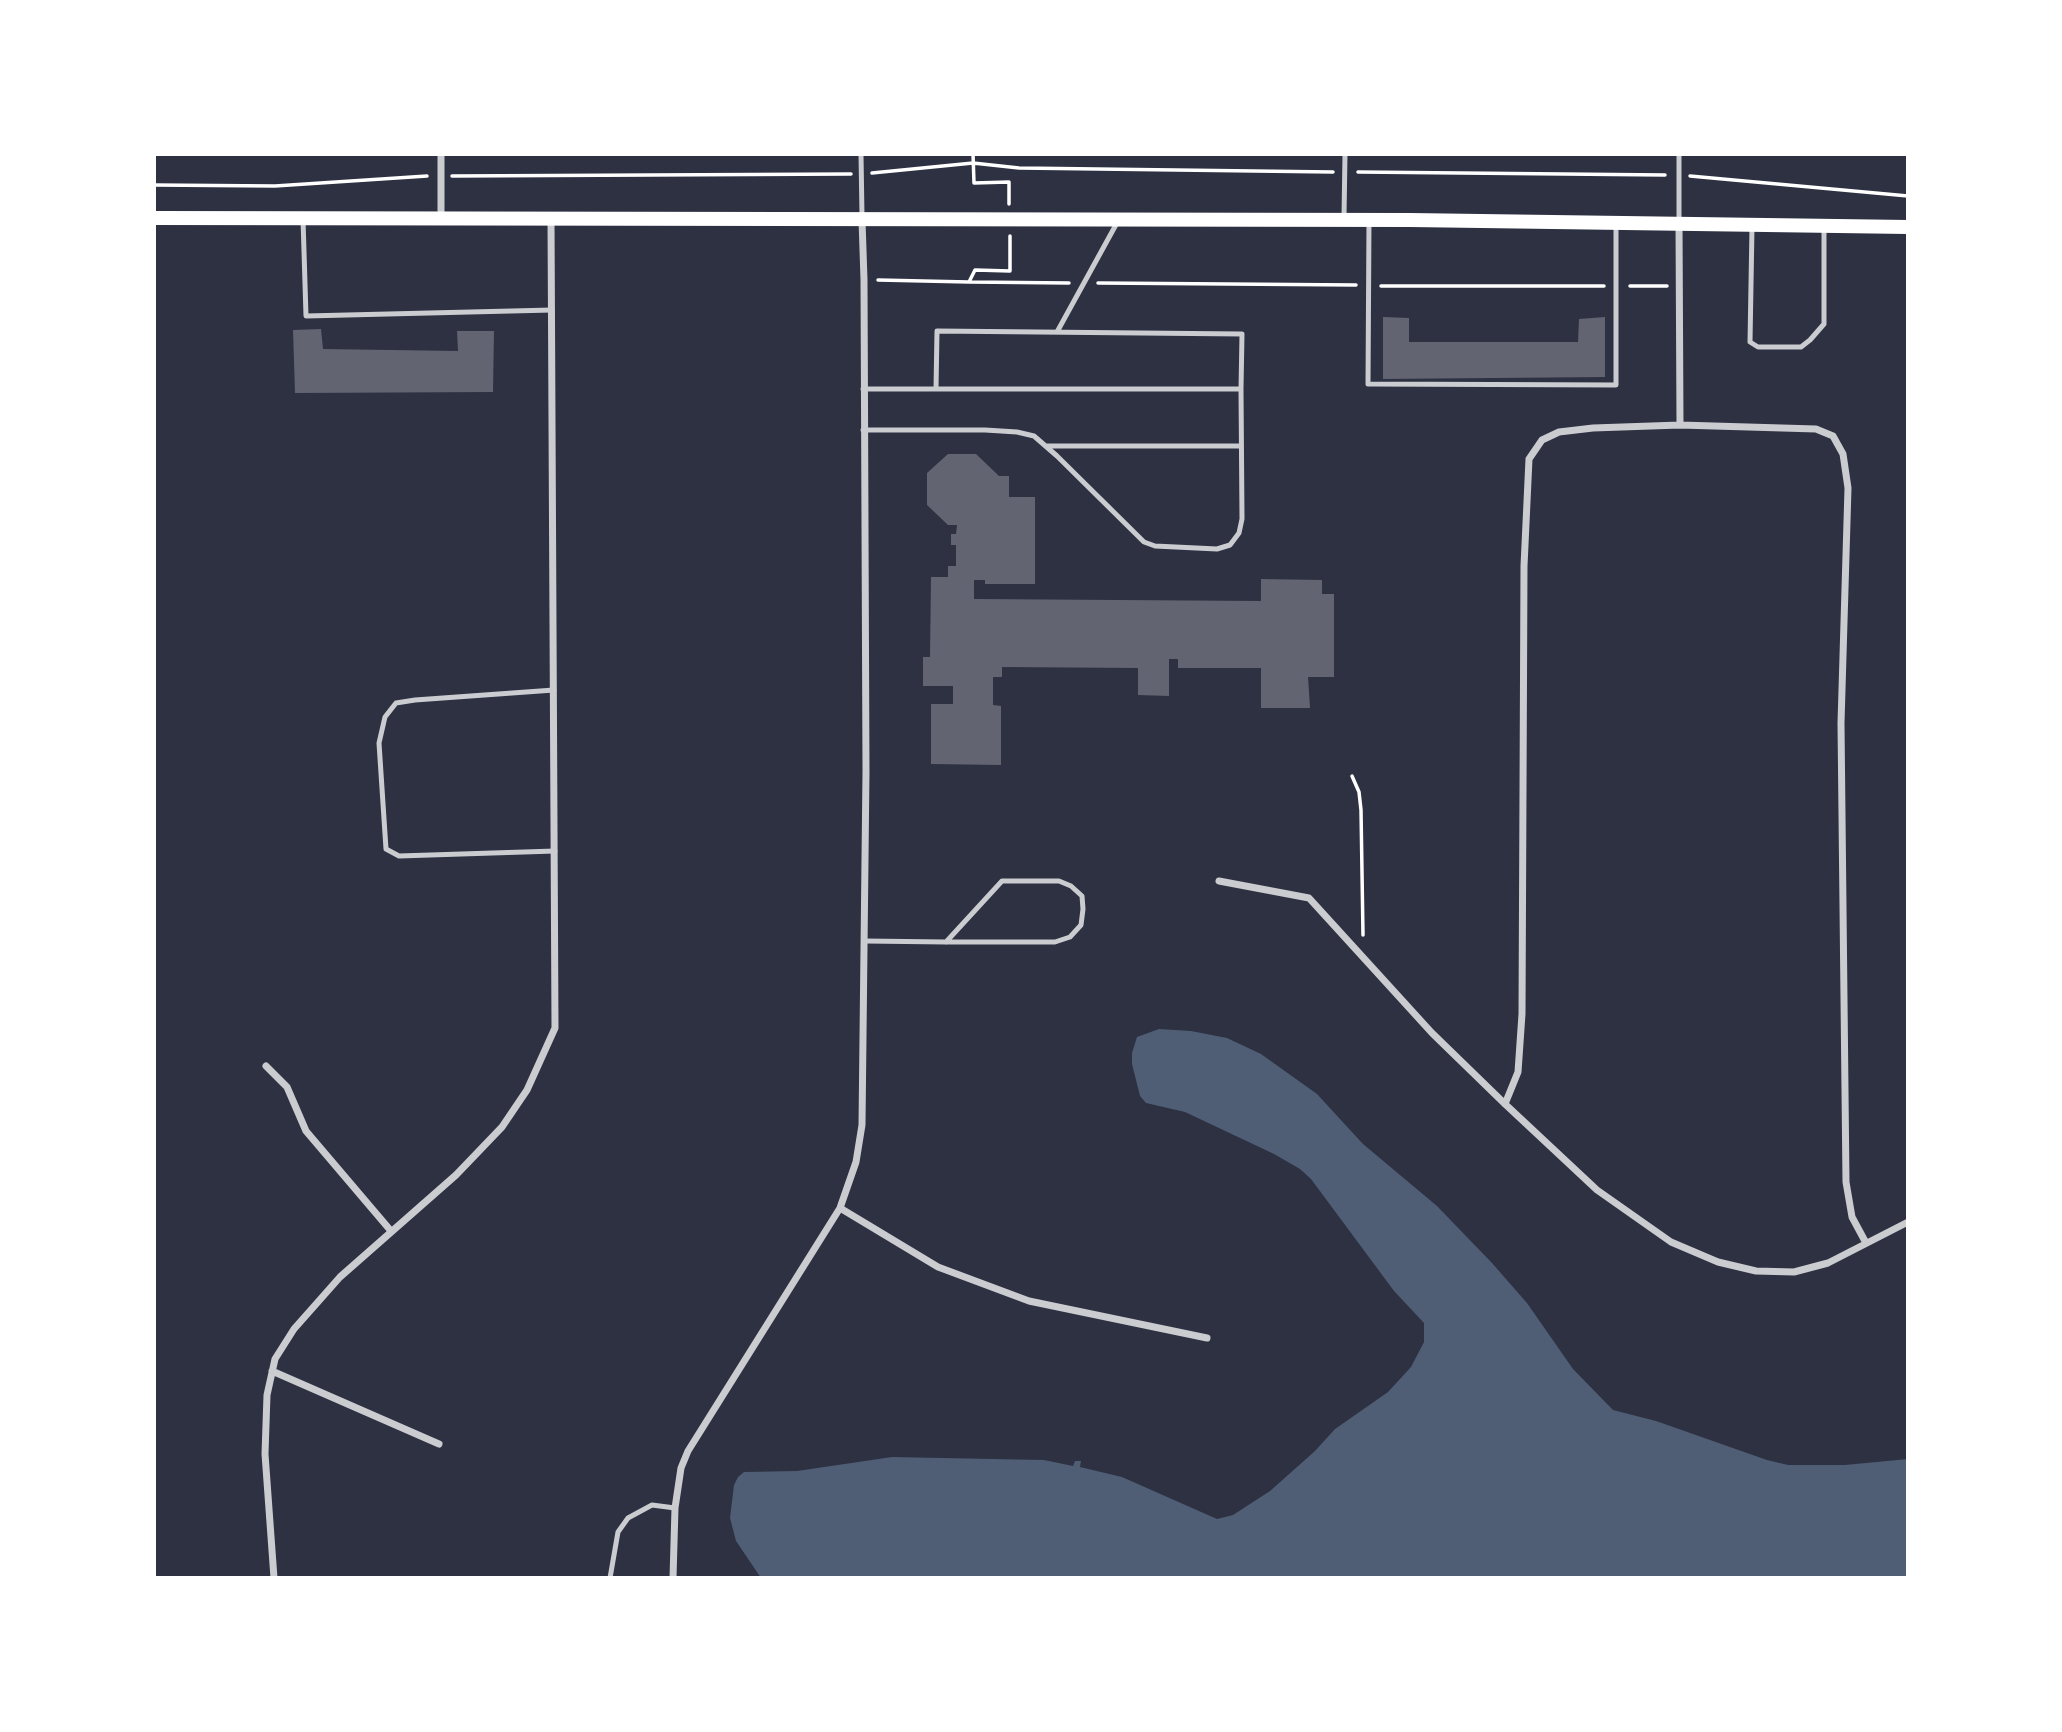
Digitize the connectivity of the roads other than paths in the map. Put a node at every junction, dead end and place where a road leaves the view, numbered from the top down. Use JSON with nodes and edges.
{"nodes":[{"id":1,"x":441,"y":154,"type":"edge"},
{"id":2,"x":861,"y":154,"type":"edge"},
{"id":3,"x":1345,"y":154,"type":"edge"},
{"id":4,"x":1679,"y":154,"type":"edge"},
{"id":5,"x":154,"y":218,"type":"edge"},
{"id":6,"x":303,"y":219,"type":"junction"},
{"id":7,"x":441,"y":219,"type":"junction"},
{"id":8,"x":551,"y":219,"type":"junction"},
{"id":9,"x":862,"y":220,"type":"junction"},
{"id":10,"x":1118,"y":220,"type":"junction"},
{"id":11,"x":1369,"y":220,"type":"junction"},
{"id":12,"x":1344,"y":221,"type":"junction"},
{"id":13,"x":1616,"y":223,"type":"junction"},
{"id":14,"x":1679,"y":223,"type":"junction"},
{"id":15,"x":1752,"y":224,"type":"junction"},
{"id":16,"x":1824,"y":225,"type":"junction"},
{"id":17,"x":1908,"y":227,"type":"edge"},
{"id":18,"x":552,"y":310,"type":"junction"},
{"id":19,"x":1056,"y":332,"type":"junction"},
{"id":20,"x":863,"y":389,"type":"junction"},
{"id":21,"x":936,"y":389,"type":"junction"},
{"id":22,"x":1241,"y":389,"type":"junction"},
{"id":23,"x":1680,"y":425,"type":"junction"},
{"id":24,"x":863,"y":430,"type":"junction"},
{"id":25,"x":1046,"y":446,"type":"junction"},
{"id":26,"x":1241,"y":446,"type":"junction"},
{"id":27,"x":554,"y":690,"type":"junction"},
{"id":28,"x":555,"y":851,"type":"junction"},
{"id":29,"x":1219,"y":881,"type":"dead end"},
{"id":30,"x":865,"y":941,"type":"junction"},
{"id":31,"x":946,"y":942,"type":"junction"},
{"id":32,"x":266,"y":1066,"type":"dead end"},
{"id":33,"x":1506,"y":1104,"type":"junction"},
{"id":34,"x":840,"y":1208,"type":"junction"},
{"id":35,"x":1908,"y":1222,"type":"edge"},
{"id":36,"x":391,"y":1231,"type":"junction"},
{"id":37,"x":1866,"y":1243,"type":"junction"},
{"id":38,"x":1207,"y":1338,"type":"dead end"},
{"id":39,"x":272,"y":1371,"type":"junction"},
{"id":40,"x":439,"y":1444,"type":"dead end"},
{"id":41,"x":675,"y":1508,"type":"junction"},
{"id":42,"x":274,"y":1578,"type":"edge"},
{"id":43,"x":610,"y":1578,"type":"edge"},
{"id":44,"x":673,"y":1578,"type":"edge"}],
"edges":[{"from":1,"to":7,"type":"street"},
{"from":2,"to":9,"type":"lane"},
{"from":3,"to":12,"type":"lane"},
{"from":4,"to":14,"type":"lane"},
{"from":5,"to":6,"type":"main road"},
{"from":6,"to":7,"type":"main road"},
{"from":6,"to":18,"type":"lane"},
{"from":7,"to":8,"type":"main road"},
{"from":8,"to":9,"type":"main road"},
{"from":8,"to":18,"type":"street"},
{"from":9,"to":10,"type":"main road"},
{"from":9,"to":20,"type":"street"},
{"from":10,"to":12,"type":"main road"},
{"from":10,"to":19,"type":"lane"},
{"from":11,"to":12,"type":"main road"},
{"from":11,"to":13,"type":"main road"},
{"from":11,"to":13,"type":"lane"},
{"from":13,"to":14,"type":"main road"},
{"from":14,"to":15,"type":"main road"},
{"from":14,"to":23,"type":"street"},
{"from":15,"to":16,"type":"main road"},
{"from":15,"to":16,"type":"lane"},
{"from":16,"to":17,"type":"main road"},
{"from":18,"to":27,"type":"street"},
{"from":19,"to":21,"type":"lane"},
{"from":19,"to":22,"type":"lane"},
{"from":20,"to":21,"type":"lane"},
{"from":20,"to":24,"type":"street"},
{"from":21,"to":22,"type":"lane"},
{"from":22,"to":26,"type":"lane"},
{"from":23,"to":33,"type":"street"},
{"from":23,"to":37,"type":"street"},
{"from":24,"to":25,"type":"lane"},
{"from":24,"to":30,"type":"street"},
{"from":25,"to":26,"type":"lane"},
{"from":25,"to":26,"type":"lane"},
{"from":27,"to":28,"type":"street"},
{"from":27,"to":28,"type":"lane"},
{"from":28,"to":36,"type":"street"},
{"from":29,"to":33,"type":"street"},
{"from":30,"to":31,"type":"lane"},
{"from":30,"to":34,"type":"street"},
{"from":31,"to":31,"type":"lane"},
{"from":32,"to":36,"type":"street"},
{"from":33,"to":37,"type":"street"},
{"from":34,"to":38,"type":"street"},
{"from":34,"to":41,"type":"street"},
{"from":35,"to":37,"type":"street"},
{"from":36,"to":39,"type":"street"},
{"from":39,"to":40,"type":"street"},
{"from":39,"to":42,"type":"street"},
{"from":41,"to":43,"type":"lane"},
{"from":41,"to":44,"type":"street"}]}
